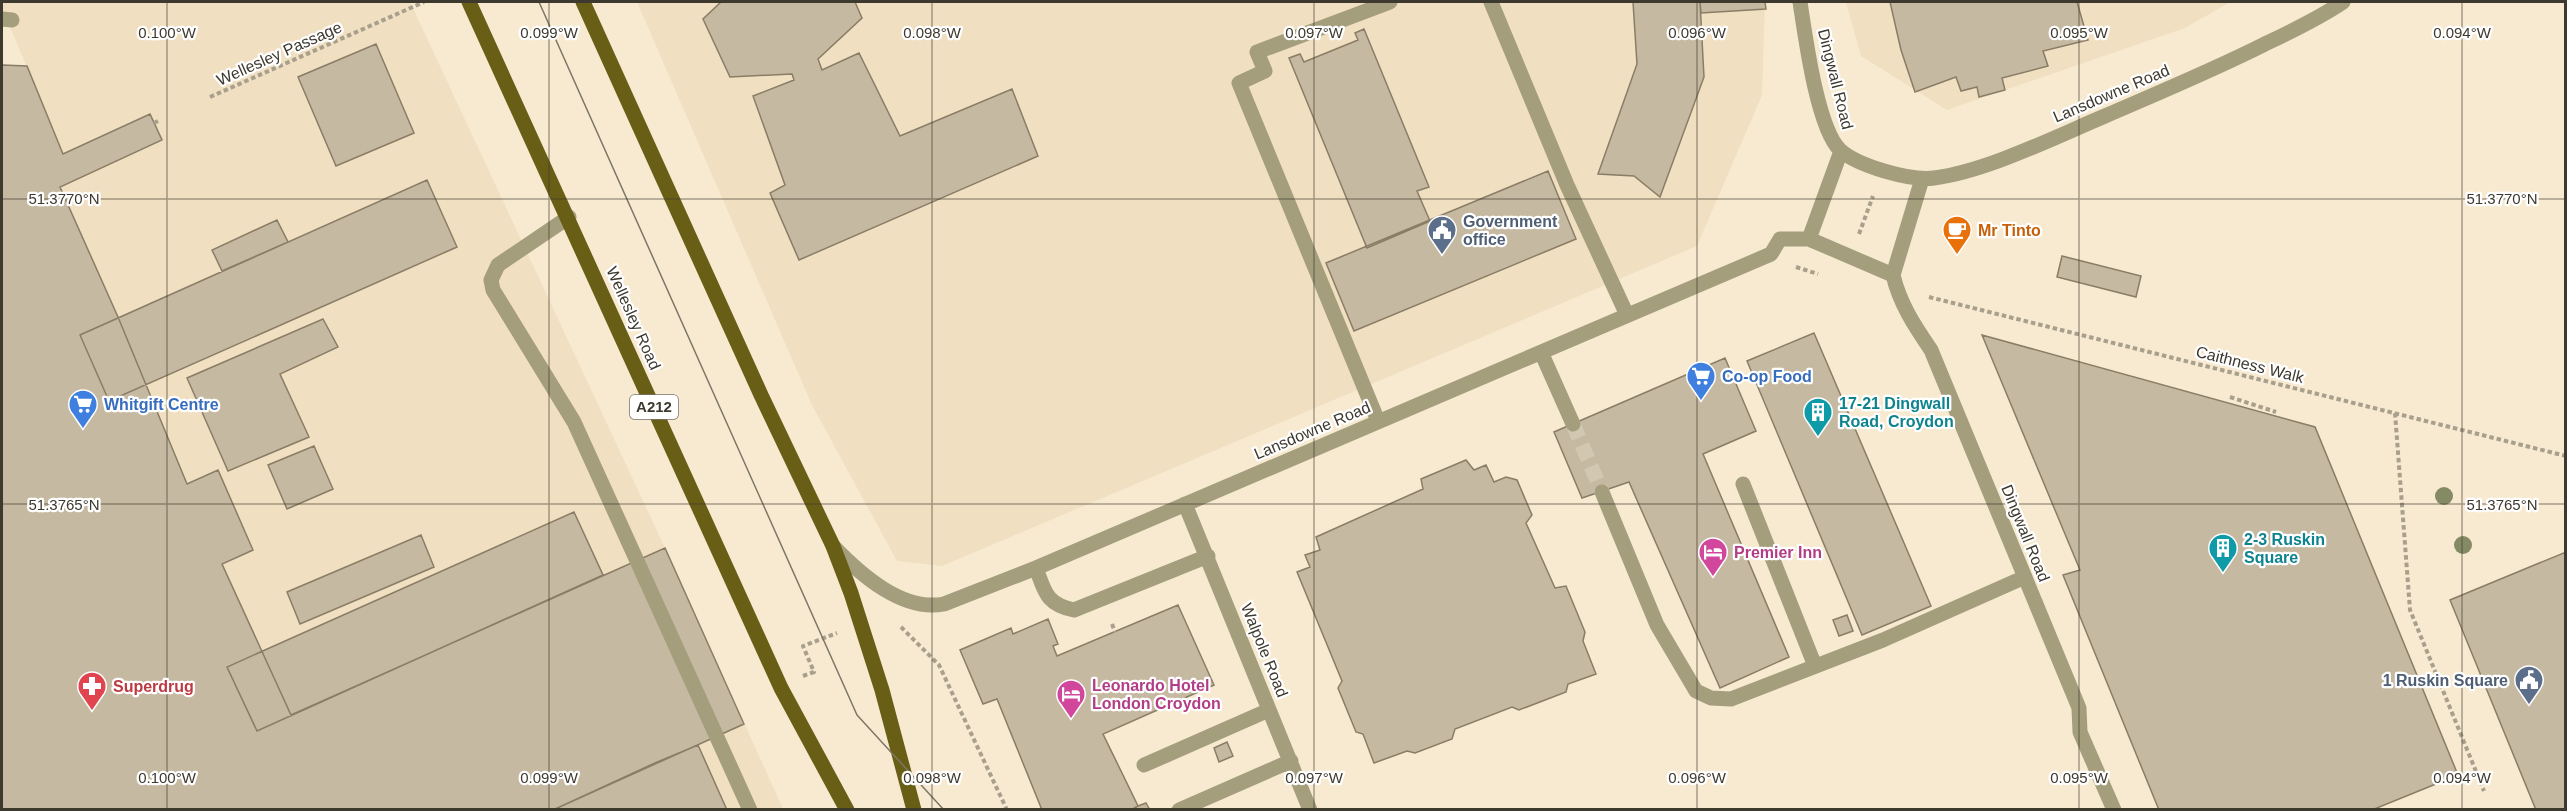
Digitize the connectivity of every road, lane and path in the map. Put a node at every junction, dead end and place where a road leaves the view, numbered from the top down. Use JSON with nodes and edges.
{"nodes":[{"id":1,"x":424,"y":2,"type":"edge"},
{"id":2,"x":469,"y":2,"type":"edge"},
{"id":3,"x":583,"y":2,"type":"edge"},
{"id":4,"x":1390,"y":2,"type":"edge"},
{"id":5,"x":1491,"y":2,"type":"edge"},
{"id":6,"x":1800,"y":2,"type":"edge"},
{"id":7,"x":2343,"y":2,"type":"edge"},
{"id":8,"x":210,"y":97,"type":"dead end"},
{"id":9,"x":1841,"y":151,"type":"junction"},
{"id":10,"x":1883,"y":170,"type":"joint"},
{"id":11,"x":1923,"y":179,"type":"junction"},
{"id":12,"x":1877,"y":186,"type":"dead end"},
{"id":13,"x":569,"y":217,"type":"junction"},
{"id":14,"x":1809,"y":238,"type":"junction"},
{"id":15,"x":1852,"y":249,"type":"junction"},
{"id":16,"x":1893,"y":275,"type":"junction"},
{"id":17,"x":1929,"y":297,"type":"dead end"},
{"id":18,"x":1627,"y":315,"type":"junction"},
{"id":19,"x":1541,"y":352,"type":"junction"},
{"id":20,"x":2230,"y":398,"type":"dead end"},
{"id":21,"x":2276,"y":412,"type":"dead end"},
{"id":22,"x":2395,"y":413,"type":"junction"},
{"id":23,"x":1378,"y":421,"type":"junction"},
{"id":24,"x":1573,"y":424,"type":"tunnel mouth"},
{"id":25,"x":2565,"y":456,"type":"edge"},
{"id":26,"x":1743,"y":484,"type":"dead end"},
{"id":27,"x":1602,"y":492,"type":"tunnel mouth"},
{"id":28,"x":1185,"y":504,"type":"junction"},
{"id":29,"x":833,"y":546,"type":"junction"},
{"id":30,"x":1208,"y":556,"type":"junction"},
{"id":31,"x":1036,"y":568,"type":"junction"},
{"id":32,"x":2025,"y":577,"type":"junction"},
{"id":33,"x":892,"y":593,"type":"junction"},
{"id":34,"x":861,"y":624,"type":"junction"},
{"id":35,"x":1815,"y":666,"type":"junction"},
{"id":36,"x":781,"y":688,"type":"junction"},
{"id":37,"x":1269,"y":710,"type":"junction"},
{"id":38,"x":1291,"y":761,"type":"junction"},
{"id":39,"x":1144,"y":765,"type":"dead end"},
{"id":40,"x":2484,"y":790,"type":"dead end"},
{"id":41,"x":750,"y":810,"type":"edge"},
{"id":42,"x":847,"y":810,"type":"edge"},
{"id":43,"x":914,"y":810,"type":"edge"},
{"id":44,"x":1007,"y":810,"type":"edge"},
{"id":45,"x":1179,"y":810,"type":"edge"},
{"id":46,"x":1310,"y":810,"type":"edge"},
{"id":47,"x":2114,"y":810,"type":"edge"}],
"edges":[{"from":1,"to":8,"type":"path","name":"Wellesley Passage"},
{"from":2,"to":13,"type":"main road","name":"Wellesley Road","number":"A212"},
{"from":3,"to":29,"type":"main road"},
{"from":4,"to":23,"type":"street"},
{"from":5,"to":18,"type":"street"},
{"from":6,"to":9,"type":"street","name":"Dingwall Road"},
{"from":7,"to":11,"type":"street","name":"Lansdowne Road"},
{"from":9,"to":10,"type":"street","name":"Dingwall Road"},
{"from":9,"to":14,"type":"street"},
{"from":10,"to":11,"type":"street","name":"Lansdowne Road"},
{"from":11,"to":16,"type":"street"},
{"from":12,"to":15,"type":"path"},
{"from":13,"to":36,"type":"main road","name":"Wellesley Road","number":"A212"},
{"from":13,"to":41,"type":"street"},
{"from":14,"to":15,"type":"street","name":"Lansdowne Road"},
{"from":14,"to":18,"type":"street","name":"Lansdowne Road"},
{"from":15,"to":16,"type":"street"},
{"from":16,"to":32,"type":"street","name":"Dingwall Road"},
{"from":17,"to":22,"type":"path","name":"Caithness Walk"},
{"from":18,"to":19,"type":"street","name":"Lansdowne Road"},
{"from":19,"to":23,"type":"street","name":"Lansdowne Road"},
{"from":19,"to":24,"type":"street"},
{"from":20,"to":21,"type":"path"},
{"from":22,"to":25,"type":"path","name":"Caithness Walk"},
{"from":22,"to":40,"type":"path"},
{"from":23,"to":28,"type":"street","name":"Lansdowne Road"},
{"from":26,"to":35,"type":"street"},
{"from":27,"to":35,"type":"street"},
{"from":28,"to":30,"type":"street","name":"Walpole Road"},
{"from":28,"to":31,"type":"street","name":"Lansdowne Road"},
{"from":29,"to":33,"type":"street","name":"Lansdowne Road"},
{"from":29,"to":34,"type":"main road"},
{"from":30,"to":31,"type":"street"},
{"from":30,"to":37,"type":"street","name":"Walpole Road"},
{"from":31,"to":33,"type":"street","name":"Lansdowne Road"},
{"from":32,"to":35,"type":"street"},
{"from":32,"to":47,"type":"street","name":"Dingwall Road"},
{"from":33,"to":44,"type":"path"},
{"from":34,"to":36,"type":"path"},
{"from":34,"to":43,"type":"main road"},
{"from":36,"to":42,"type":"main road","name":"Wellesley Road","number":"A212"},
{"from":37,"to":38,"type":"street","name":"Walpole Road"},
{"from":37,"to":39,"type":"street"},
{"from":38,"to":45,"type":"street"},
{"from":38,"to":46,"type":"street","name":"Walpole Road"}]}
